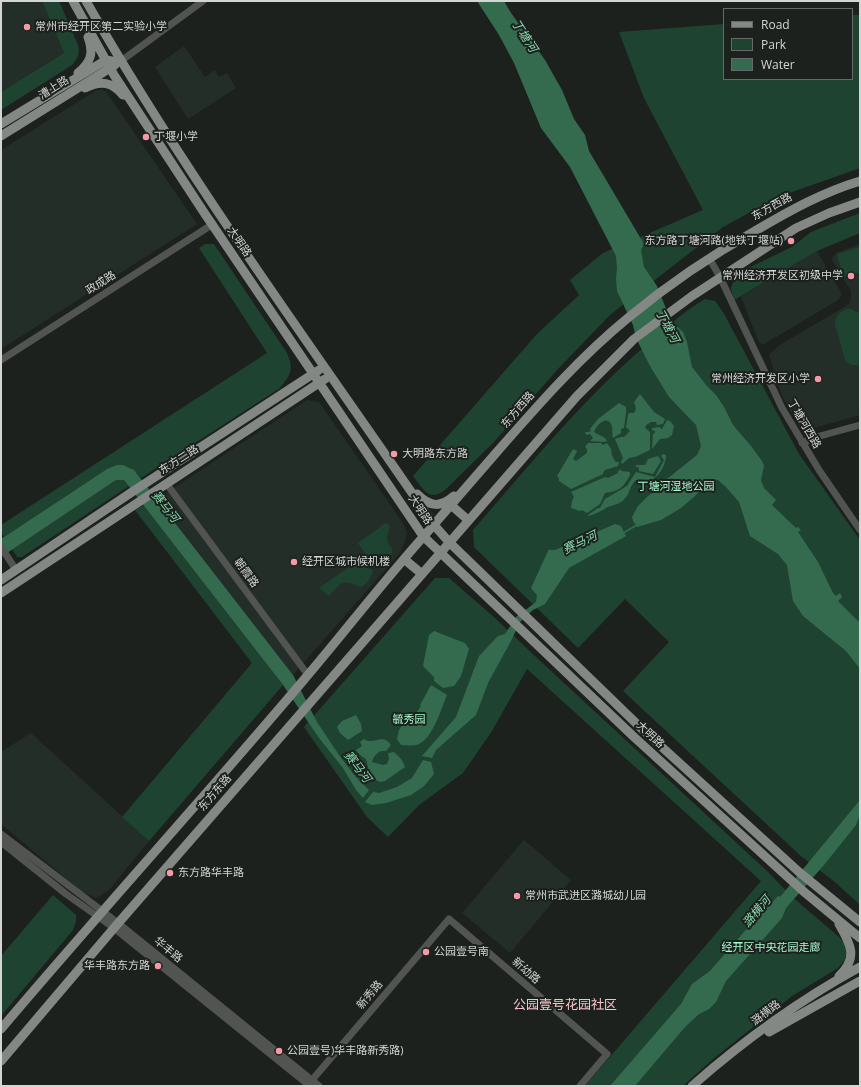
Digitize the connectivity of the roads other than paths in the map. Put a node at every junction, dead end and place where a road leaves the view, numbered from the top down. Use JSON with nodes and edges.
{"nodes":[{"id":1,"x":73,"y":1,"type":"edge"},
{"id":2,"x":86,"y":1,"type":"edge"},
{"id":3,"x":203,"y":1,"type":"edge"},
{"id":4,"x":80,"y":15,"type":"junction"},
{"id":5,"x":121,"y":61,"type":"junction"},
{"id":6,"x":108,"y":64,"type":"junction"},
{"id":7,"x":65,"y":85,"type":"junction"},
{"id":8,"x":50,"y":105,"type":"junction"},
{"id":9,"x":137,"y":110,"type":"junction"},
{"id":10,"x":1,"y":124,"type":"edge"},
{"id":11,"x":1,"y":136,"type":"edge"},
{"id":12,"x":860,"y":181,"type":"edge"},
{"id":13,"x":860,"y":202,"type":"edge"},
{"id":14,"x":213,"y":224,"type":"junction"},
{"id":15,"x":709,"y":258,"type":"junction"},
{"id":16,"x":720,"y":277,"type":"junction"},
{"id":17,"x":303,"y":358,"type":"junction"},
{"id":18,"x":1,"y":360,"type":"edge"},
{"id":19,"x":325,"y":366,"type":"junction"},
{"id":20,"x":313,"y":373,"type":"junction"},
{"id":21,"x":331,"y":374,"type":"junction"},
{"id":22,"x":320,"y":382,"type":"junction"},
{"id":23,"x":295,"y":386,"type":"junction"},
{"id":24,"x":304,"y":392,"type":"junction"},
{"id":25,"x":330,"y":398,"type":"junction"},
{"id":26,"x":860,"y":425,"type":"edge"},
{"id":27,"x":802,"y":443,"type":"junction"},
{"id":28,"x":473,"y":479,"type":"junction"},
{"id":29,"x":166,"y":483,"type":"junction"},
{"id":30,"x":407,"y":484,"type":"junction"},
{"id":31,"x":451,"y":505,"type":"junction"},
{"id":32,"x":468,"y":520,"type":"junction"},
{"id":33,"x":434,"y":525,"type":"junction"},
{"id":34,"x":860,"y":530,"type":"edge"},
{"id":35,"x":423,"y":536,"type":"junction"},
{"id":36,"x":449,"y":542,"type":"junction"},
{"id":37,"x":1,"y":547,"type":"edge"},
{"id":38,"x":441,"y":552,"type":"junction"},
{"id":39,"x":404,"y":559,"type":"junction"},
{"id":40,"x":16,"y":570,"type":"junction"},
{"id":41,"x":422,"y":574,"type":"junction"},
{"id":42,"x":1,"y":580,"type":"edge"},
{"id":43,"x":1,"y":593,"type":"edge"},
{"id":44,"x":305,"y":678,"type":"junction"},
{"id":45,"x":1,"y":834,"type":"edge"},
{"id":46,"x":1,"y":842,"type":"edge"},
{"id":47,"x":99,"y":914,"type":"junction"},
{"id":48,"x":835,"y":917,"type":"junction"},
{"id":49,"x":449,"y":919,"type":"joint"},
{"id":50,"x":860,"y":922,"type":"edge"},
{"id":51,"x":116,"y":925,"type":"junction"},
{"id":52,"x":860,"y":938,"type":"edge"},
{"id":53,"x":860,"y":967,"type":"edge"},
{"id":54,"x":860,"y":981,"type":"edge"},
{"id":55,"x":830,"y":984,"type":"junction"},
{"id":56,"x":1,"y":1029,"type":"edge"},
{"id":57,"x":1,"y":1061,"type":"edge"},
{"id":58,"x":309,"y":1084,"type":"edge"},
{"id":59,"x":319,"y":1086,"type":"edge"},
{"id":60,"x":580,"y":1086,"type":"edge"},
{"id":61,"x":692,"y":1086,"type":"edge"},
{"id":62,"x":701,"y":1086,"type":"edge"}],
"edges":[{"from":1,"to":4,"type":"main road","name":"大明路"},
{"from":2,"to":5,"type":"main road","name":"大明路"},
{"from":3,"to":5,"type":"street"},
{"from":4,"to":6,"type":"main road","name":"大明路"},
{"from":4,"to":7,"type":"main road"},
{"from":5,"to":6,"type":"main road"},
{"from":5,"to":19,"type":"main road","name":"大明路"},
{"from":6,"to":7,"type":"main road","name":"漕上路"},
{"from":6,"to":8,"type":"main road","name":"漕上路"},
{"from":6,"to":9,"type":"main road","name":"大明路"},
{"from":7,"to":10,"type":"main road","name":"漕上路"},
{"from":8,"to":9,"type":"main road"},
{"from":8,"to":11,"type":"main road","name":"漕上路"},
{"from":9,"to":14,"type":"main road","name":"大明路"},
{"from":12,"to":15,"type":"main road","name":"东方西路"},
{"from":13,"to":16,"type":"main road"},
{"from":14,"to":17,"type":"main road","name":"大明路"},
{"from":14,"to":18,"type":"street","name":"政成路"},
{"from":15,"to":16,"type":"street","name":"丁塘河西路"},
{"from":15,"to":28,"type":"main road","name":"东方西路"},
{"from":16,"to":27,"type":"street","name":"丁塘河西路"},
{"from":16,"to":32,"type":"main road"},
{"from":17,"to":20,"type":"main road","name":"大明路"},
{"from":17,"to":23,"type":"main road"},
{"from":19,"to":20,"type":"main road","name":"东方二路"},
{"from":19,"to":21,"type":"main road","name":"大明路"},
{"from":20,"to":22,"type":"main road","name":"大明路"},
{"from":20,"to":23,"type":"main road","name":"东方二路"},
{"from":21,"to":22,"type":"main road","name":"东方二路"},
{"from":21,"to":30,"type":"main road","name":"大明路"},
{"from":22,"to":24,"type":"main road","name":"东方二路"},
{"from":22,"to":25,"type":"main road","name":"大明路"},
{"from":23,"to":40,"type":"main road","name":"东方二路"},
{"from":24,"to":25,"type":"main road"},
{"from":24,"to":29,"type":"main road","name":"东方二路"},
{"from":25,"to":35,"type":"main road","name":"大明路"},
{"from":26,"to":27,"type":"street"},
{"from":27,"to":34,"type":"street","name":"丁塘河西路"},
{"from":28,"to":30,"type":"main road"},
{"from":28,"to":31,"type":"main road","name":"东方西路"},
{"from":29,"to":43,"type":"main road","name":"东方二路"},
{"from":29,"to":44,"type":"street","name":"朝霞路"},
{"from":30,"to":33,"type":"main road","name":"大明路"},
{"from":31,"to":32,"type":"main road"},
{"from":31,"to":33,"type":"main road","name":"东方西路"},
{"from":32,"to":36,"type":"main road"},
{"from":33,"to":35,"type":"main road","name":"东方东路"},
{"from":33,"to":36,"type":"main road","name":"大明路"},
{"from":35,"to":38,"type":"main road","name":"大明路"},
{"from":35,"to":39,"type":"main road","name":"东方东路"},
{"from":36,"to":38,"type":"main road","name":"东方东路"},
{"from":36,"to":50,"type":"main road","name":"大明路"},
{"from":37,"to":40,"type":"street"},
{"from":38,"to":41,"type":"main road","name":"东方东路"},
{"from":38,"to":48,"type":"main road","name":"大明路"},
{"from":39,"to":41,"type":"main road"},
{"from":39,"to":44,"type":"main road","name":"东方东路"},
{"from":40,"to":42,"type":"main road","name":"东方二路"},
{"from":41,"to":51,"type":"main road","name":"东方东路"},
{"from":44,"to":47,"type":"main road","name":"东方东路"},
{"from":45,"to":47,"type":"street","name":"华丰路"},
{"from":46,"to":47,"type":"street","name":"华丰路"},
{"from":47,"to":51,"type":"street","name":"华丰路"},
{"from":47,"to":56,"type":"main road","name":"东方东路"},
{"from":48,"to":52,"type":"main road","name":"大明路"},
{"from":48,"to":55,"type":"main road"},
{"from":49,"to":58,"type":"street","name":"新秀路"},
{"from":49,"to":60,"type":"street","name":"新幼路"},
{"from":51,"to":57,"type":"main road","name":"东方东路"},
{"from":51,"to":58,"type":"street","name":"华丰路"},
{"from":53,"to":55,"type":"main road","name":"潞横路"},
{"from":54,"to":62,"type":"main road","name":"潞横路"},
{"from":55,"to":61,"type":"main road","name":"潞横路"},
{"from":58,"to":59,"type":"street","name":"华丰路"}]}
